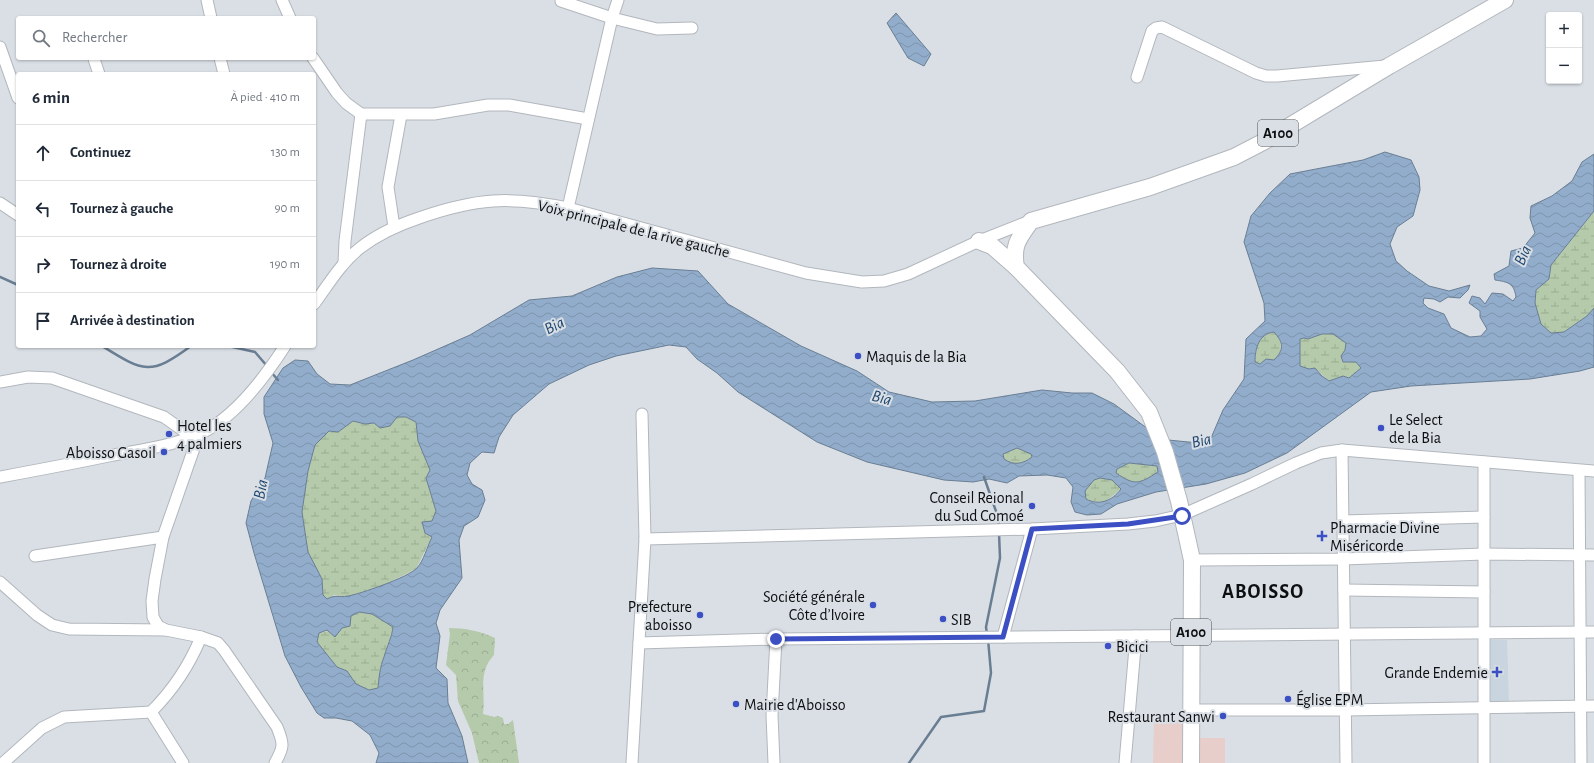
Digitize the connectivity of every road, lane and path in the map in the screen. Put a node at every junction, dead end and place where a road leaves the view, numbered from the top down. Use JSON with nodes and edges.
{"nodes":[{"id":1,"x":208,"y":0,"type":"edge"},
{"id":2,"x":282,"y":0,"type":"edge"},
{"id":3,"x":618,"y":0,"type":"edge"},
{"id":4,"x":1505,"y":0,"type":"edge"},
{"id":5,"x":561,"y":1,"type":"dead end"},
{"id":6,"x":212,"y":16,"type":"edge"},
{"id":7,"x":289,"y":16,"type":"edge"},
{"id":8,"x":612,"y":18,"type":"junction"},
{"id":9,"x":692,"y":28,"type":"dead end"},
{"id":10,"x":0,"y":47,"type":"edge"},
{"id":11,"x":94,"y":60,"type":"edge"},
{"id":12,"x":220,"y":60,"type":"edge"},
{"id":13,"x":314,"y":60,"type":"edge"},
{"id":14,"x":1390,"y":66,"type":"junction"},
{"id":15,"x":98,"y":72,"type":"edge"},
{"id":16,"x":224,"y":72,"type":"edge"},
{"id":17,"x":1137,"y":77,"type":"dead end"},
{"id":18,"x":16,"y":92,"type":"edge"},
{"id":19,"x":361,"y":114,"type":"junction"},
{"id":20,"x":401,"y":115,"type":"junction"},
{"id":21,"x":588,"y":119,"type":"junction"},
{"id":22,"x":0,"y":203,"type":"edge"},
{"id":23,"x":568,"y":208,"type":"junction"},
{"id":24,"x":16,"y":215,"type":"edge"},
{"id":25,"x":1031,"y":221,"type":"junction"},
{"id":26,"x":394,"y":227,"type":"junction"},
{"id":27,"x":979,"y":241,"type":"junction"},
{"id":28,"x":344,"y":263,"type":"junction"},
{"id":29,"x":1016,"y":267,"type":"junction"},
{"id":30,"x":316,"y":301,"type":"edge"},
{"id":31,"x":284,"y":348,"type":"edge"},
{"id":32,"x":0,"y":382,"type":"edge"},
{"id":33,"x":642,"y":414,"type":"dead end"},
{"id":34,"x":195,"y":435,"type":"junction"},
{"id":35,"x":1342,"y":450,"type":"junction"},
{"id":36,"x":1484,"y":462,"type":"junction"},
{"id":37,"x":1579,"y":470,"type":"junction"},
{"id":38,"x":1593,"y":470,"type":"edge"},
{"id":39,"x":0,"y":477,"type":"edge"},
{"id":40,"x":1180,"y":508,"type":"junction"},
{"id":41,"x":1484,"y":517,"type":"junction"},
{"id":42,"x":1342,"y":521,"type":"junction"},
{"id":43,"x":1032,"y":529,"type":"junction"},
{"id":44,"x":163,"y":537,"type":"junction"},
{"id":45,"x":645,"y":540,"type":"junction"},
{"id":46,"x":1484,"y":554,"type":"junction"},
{"id":47,"x":1580,"y":554,"type":"junction"},
{"id":48,"x":1594,"y":554,"type":"edge"},
{"id":49,"x":35,"y":556,"type":"dead end"},
{"id":50,"x":1343,"y":559,"type":"junction"},
{"id":51,"x":1192,"y":560,"type":"junction"},
{"id":52,"x":0,"y":582,"type":"edge"},
{"id":53,"x":1344,"y":590,"type":"junction"},
{"id":54,"x":1484,"y":592,"type":"junction"},
{"id":55,"x":166,"y":630,"type":"junction"},
{"id":56,"x":1484,"y":632,"type":"junction"},
{"id":57,"x":1580,"y":632,"type":"junction"},
{"id":58,"x":1594,"y":632,"type":"edge"},
{"id":59,"x":1344,"y":635,"type":"junction"},
{"id":60,"x":1136,"y":636,"type":"junction"},
{"id":61,"x":201,"y":637,"type":"junction"},
{"id":62,"x":1003,"y":637,"type":"junction"},
{"id":63,"x":1191,"y":637,"type":"junction"},
{"id":64,"x":776,"y":639,"type":"junction"},
{"id":65,"x":639,"y":643,"type":"junction"},
{"id":66,"x":1581,"y":706,"type":"junction"},
{"id":67,"x":1594,"y":706,"type":"edge"},
{"id":68,"x":1484,"y":707,"type":"junction"},
{"id":69,"x":1191,"y":710,"type":"junction"},
{"id":70,"x":1345,"y":710,"type":"junction"},
{"id":71,"x":151,"y":712,"type":"junction"},
{"id":72,"x":3,"y":763,"type":"edge"},
{"id":73,"x":183,"y":763,"type":"edge"},
{"id":74,"x":275,"y":763,"type":"edge"},
{"id":75,"x":632,"y":763,"type":"edge"},
{"id":76,"x":774,"y":763,"type":"edge"},
{"id":77,"x":1126,"y":763,"type":"edge"},
{"id":78,"x":1190,"y":763,"type":"edge"},
{"id":79,"x":1346,"y":763,"type":"edge"},
{"id":80,"x":1484,"y":763,"type":"edge"},
{"id":81,"x":1581,"y":763,"type":"edge"}],
"edges":[{"from":1,"to":6,"type":"street"},
{"from":2,"to":7,"type":"street"},
{"from":3,"to":8,"type":"street"},
{"from":4,"to":14,"type":"highway","number":"A100"},
{"from":5,"to":8,"type":"street"},
{"from":8,"to":9,"type":"street"},
{"from":8,"to":21,"type":"street"},
{"from":10,"to":18,"type":"street"},
{"from":11,"to":15,"type":"street"},
{"from":12,"to":16,"type":"street"},
{"from":13,"to":19,"type":"street"},
{"from":14,"to":17,"type":"street"},
{"from":14,"to":25,"type":"highway","number":"A100"},
{"from":19,"to":20,"type":"street"},
{"from":19,"to":28,"type":"street"},
{"from":20,"to":21,"type":"street"},
{"from":20,"to":26,"type":"street"},
{"from":21,"to":23,"type":"street"},
{"from":22,"to":24,"type":"street"},
{"from":23,"to":26,"type":"street","name":"Voix principale de la rive gauche"},
{"from":23,"to":27,"type":"street","name":"Voix principale de la rive gauche"},
{"from":25,"to":27,"type":"street","name":"Voix principale de la rive gauche"},
{"from":25,"to":29,"type":"highway"},
{"from":26,"to":28,"type":"street","name":"Voix principale de la rive gauche"},
{"from":27,"to":29,"type":"highway"},
{"from":28,"to":30,"type":"street","name":"Voix principale de la rive gauche"},
{"from":29,"to":40,"type":"highway","number":"A100"},
{"from":31,"to":34,"type":"street"},
{"from":32,"to":34,"type":"street"},
{"from":33,"to":45,"type":"street"},
{"from":34,"to":39,"type":"street"},
{"from":34,"to":44,"type":"street"},
{"from":35,"to":36,"type":"street"},
{"from":35,"to":40,"type":"street"},
{"from":35,"to":42,"type":"street"},
{"from":36,"to":37,"type":"street"},
{"from":36,"to":41,"type":"street"},
{"from":37,"to":38,"type":"street"},
{"from":37,"to":47,"type":"street"},
{"from":40,"to":43,"type":"street"},
{"from":40,"to":51,"type":"highway","number":"A100"},
{"from":41,"to":42,"type":"street"},
{"from":41,"to":46,"type":"street"},
{"from":42,"to":50,"type":"street"},
{"from":43,"to":45,"type":"street"},
{"from":43,"to":62,"type":"street"},
{"from":44,"to":49,"type":"street"},
{"from":44,"to":55,"type":"street"},
{"from":45,"to":65,"type":"street"},
{"from":46,"to":47,"type":"street"},
{"from":46,"to":50,"type":"street"},
{"from":46,"to":54,"type":"street"},
{"from":47,"to":48,"type":"street"},
{"from":47,"to":57,"type":"street"},
{"from":50,"to":51,"type":"street"},
{"from":50,"to":53,"type":"street"},
{"from":51,"to":63,"type":"highway","number":"A100"},
{"from":52,"to":55,"type":"street"},
{"from":53,"to":54,"type":"street"},
{"from":53,"to":59,"type":"street"},
{"from":54,"to":56,"type":"street"},
{"from":55,"to":61,"type":"street"},
{"from":56,"to":57,"type":"street"},
{"from":56,"to":59,"type":"street"},
{"from":56,"to":68,"type":"street"},
{"from":57,"to":58,"type":"street"},
{"from":57,"to":66,"type":"street"},
{"from":59,"to":63,"type":"street"},
{"from":59,"to":70,"type":"street"},
{"from":60,"to":62,"type":"street"},
{"from":60,"to":63,"type":"street"},
{"from":60,"to":77,"type":"street"},
{"from":61,"to":71,"type":"street"},
{"from":61,"to":74,"type":"street"},
{"from":62,"to":64,"type":"street"},
{"from":63,"to":69,"type":"highway","number":"A100"},
{"from":64,"to":65,"type":"street"},
{"from":64,"to":76,"type":"street"},
{"from":65,"to":75,"type":"street"},
{"from":66,"to":67,"type":"street"},
{"from":66,"to":68,"type":"street"},
{"from":66,"to":81,"type":"street"},
{"from":68,"to":70,"type":"street"},
{"from":68,"to":80,"type":"street"},
{"from":69,"to":70,"type":"street"},
{"from":69,"to":78,"type":"highway","number":"A100"},
{"from":70,"to":79,"type":"street"},
{"from":71,"to":72,"type":"street"},
{"from":71,"to":73,"type":"street"}]}
